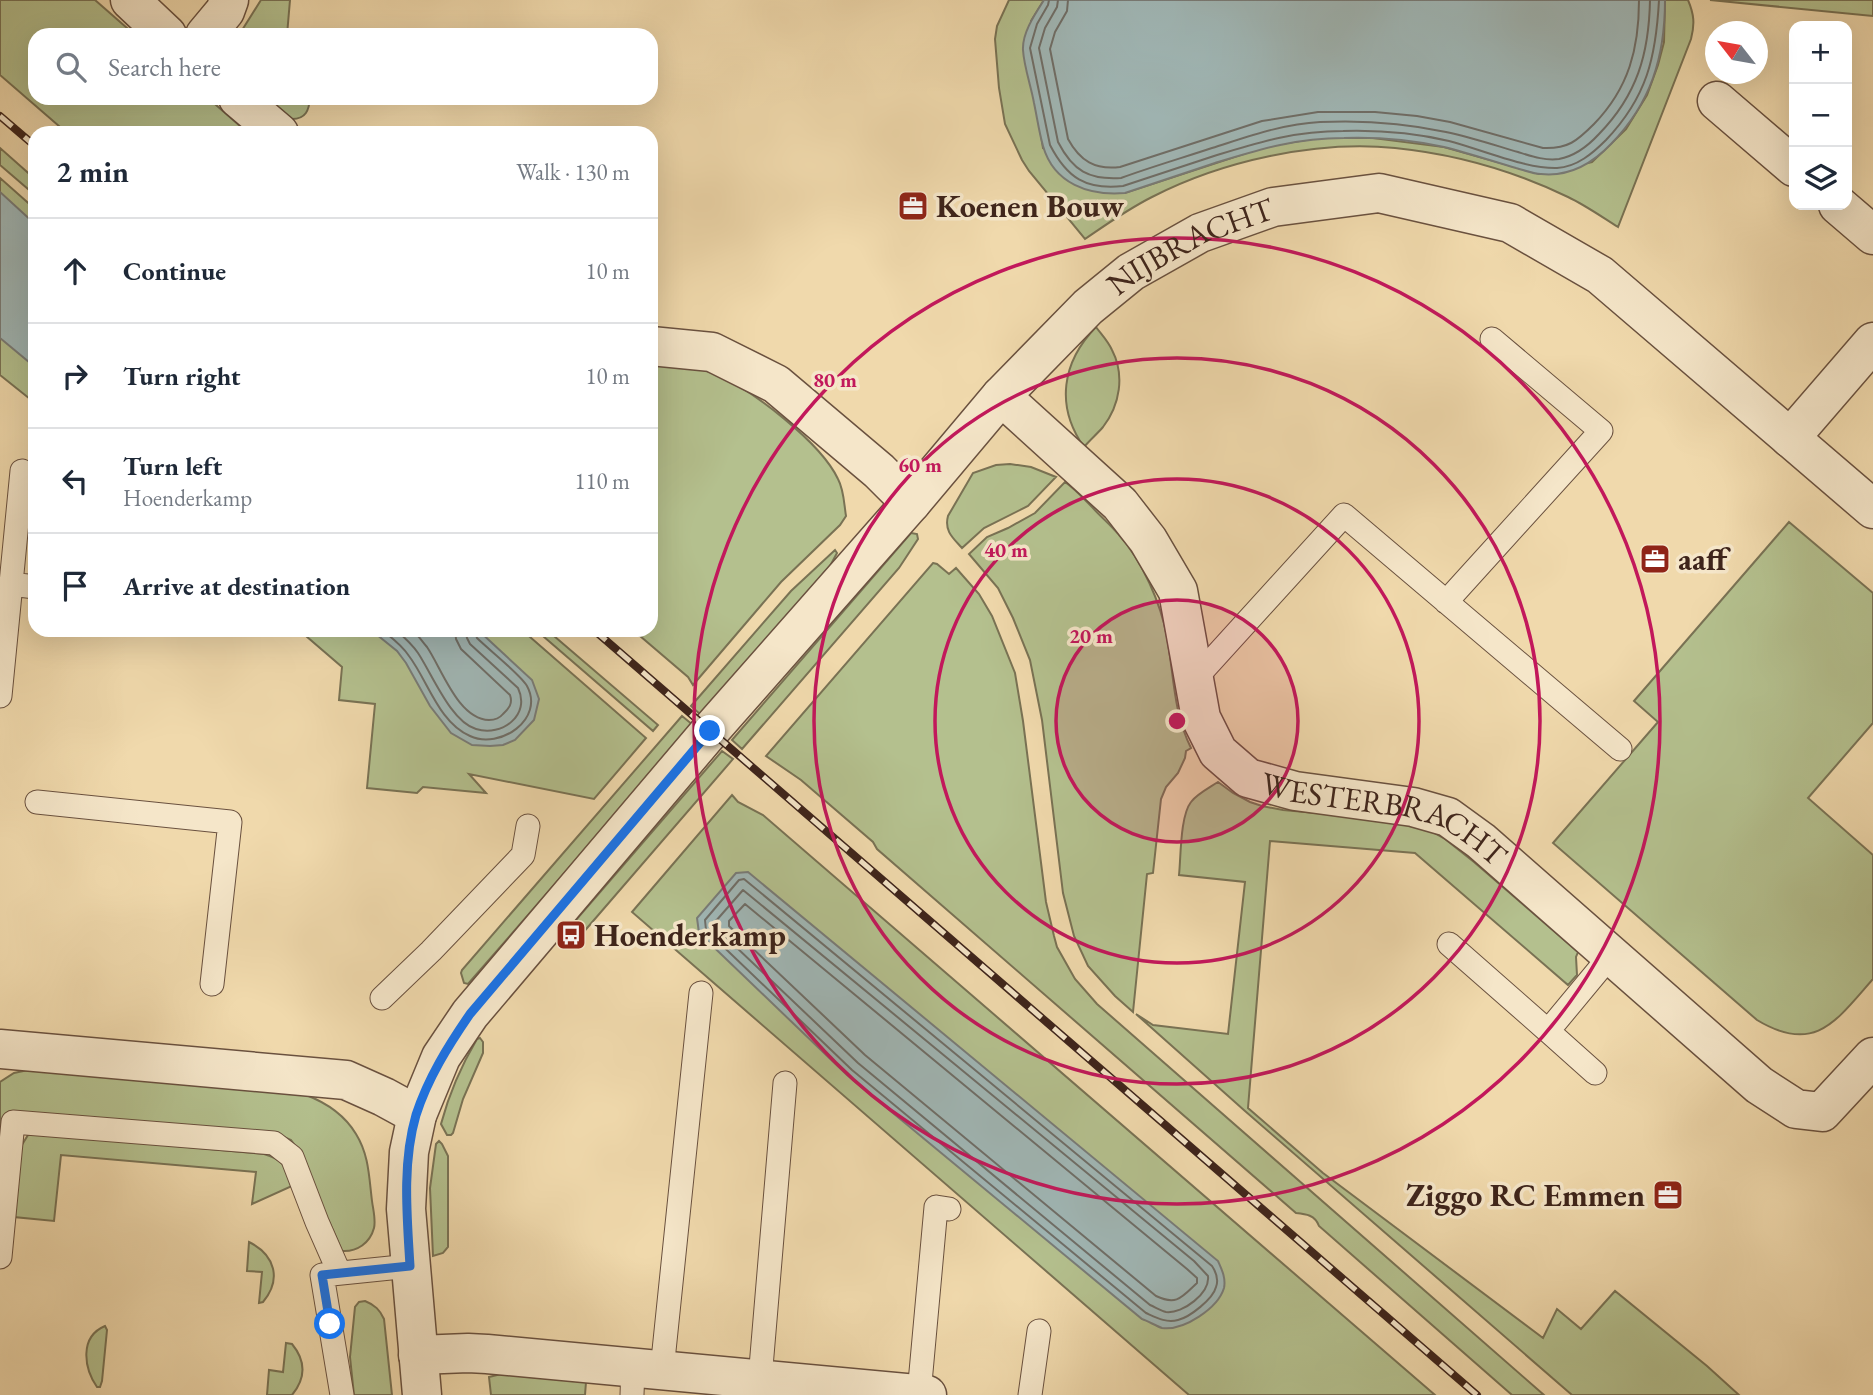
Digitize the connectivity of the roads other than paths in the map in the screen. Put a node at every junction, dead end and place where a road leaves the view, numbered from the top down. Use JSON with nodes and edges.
{"nodes":[{"id":1,"x":130,"y":0,"type":"edge"},
{"id":2,"x":229,"y":0,"type":"edge"},
{"id":3,"x":160,"y":28,"type":"edge"},
{"id":4,"x":211,"y":28,"type":"edge"},
{"id":5,"x":1717,"y":101,"type":"dead end"},
{"id":6,"x":247,"y":105,"type":"edge"},
{"id":7,"x":271,"y":126,"type":"edge"},
{"id":8,"x":1789,"y":163,"type":"edge"},
{"id":9,"x":1844,"y":210,"type":"edge"},
{"id":10,"x":1873,"y":235,"type":"edge"},
{"id":11,"x":1492,"y":340,"type":"dead end"},
{"id":12,"x":1873,"y":342,"type":"edge"},
{"id":13,"x":658,"y":347,"type":"edge"},
{"id":14,"x":1001,"y":396,"type":"junction"},
{"id":15,"x":1790,"y":438,"type":"junction"},
{"id":16,"x":22,"y":471,"type":"dead end"},
{"id":17,"x":911,"y":503,"type":"junction"},
{"id":18,"x":1873,"y":509,"type":"edge"},
{"id":19,"x":11,"y":584,"type":"junction"},
{"id":20,"x":28,"y":586,"type":"edge"},
{"id":21,"x":1446,"y":601,"type":"junction"},
{"id":22,"x":1194,"y":680,"type":"junction"},
{"id":23,"x":0,"y":696,"type":"edge"},
{"id":24,"x":1620,"y":749,"type":"dead end"},
{"id":25,"x":37,"y":802,"type":"dead end"},
{"id":26,"x":528,"y":826,"type":"dead end"},
{"id":27,"x":1449,"y":944,"type":"dead end"},
{"id":28,"x":1612,"y":955,"type":"junction"},
{"id":29,"x":212,"y":984,"type":"dead end"},
{"id":30,"x":701,"y":993,"type":"dead end"},
{"id":31,"x":382,"y":998,"type":"dead end"},
{"id":32,"x":1548,"y":1031,"type":"junction"},
{"id":33,"x":0,"y":1049,"type":"edge"},
{"id":34,"x":1873,"y":1057,"type":"edge"},
{"id":35,"x":1595,"y":1073,"type":"dead end"},
{"id":36,"x":785,"y":1083,"type":"dead end"},
{"id":37,"x":416,"y":1115,"type":"junction"},
{"id":38,"x":949,"y":1209,"type":"dead end"},
{"id":39,"x":0,"y":1257,"type":"edge"},
{"id":40,"x":410,"y":1266,"type":"junction"},
{"id":41,"x":339,"y":1272,"type":"junction"},
{"id":42,"x":1039,"y":1331,"type":"dead end"},
{"id":43,"x":418,"y":1355,"type":"junction"},
{"id":44,"x":642,"y":1377,"type":"edge"},
{"id":45,"x":760,"y":1379,"type":"junction"},
{"id":46,"x":342,"y":1395,"type":"edge"},
{"id":47,"x":422,"y":1395,"type":"edge"},
{"id":48,"x":919,"y":1395,"type":"edge"},
{"id":49,"x":927,"y":1395,"type":"edge"},
{"id":50,"x":1030,"y":1395,"type":"edge"}],
"edges":[{"from":1,"to":3,"type":"street"},
{"from":2,"to":4,"type":"street"},
{"from":5,"to":8,"type":"street"},
{"from":6,"to":7,"type":"street"},
{"from":9,"to":10,"type":"street"},
{"from":11,"to":21,"type":"lane"},
{"from":12,"to":15,"type":"street"},
{"from":13,"to":17,"type":"street"},
{"from":14,"to":15,"type":"street","name":"NIJBRACHT"},
{"from":14,"to":17,"type":"street","name":"NIJBRACHT"},
{"from":14,"to":22,"type":"street","name":"WESTERBRACHT"},
{"from":15,"to":18,"type":"street","name":"NIJBRACHT"},
{"from":16,"to":19,"type":"lane"},
{"from":17,"to":37,"type":"street","name":"NIJBRACHT"},
{"from":19,"to":20,"type":"lane"},
{"from":19,"to":23,"type":"lane"},
{"from":21,"to":22,"type":"lane"},
{"from":21,"to":24,"type":"lane"},
{"from":22,"to":28,"type":"street","name":"WESTERBRACHT"},
{"from":25,"to":29,"type":"lane"},
{"from":26,"to":31,"type":"lane"},
{"from":27,"to":32,"type":"lane"},
{"from":28,"to":32,"type":"lane"},
{"from":28,"to":34,"type":"street","name":"WESTERBRACHT"},
{"from":30,"to":44,"type":"lane"},
{"from":32,"to":35,"type":"lane"},
{"from":33,"to":37,"type":"street"},
{"from":36,"to":45,"type":"lane"},
{"from":37,"to":40,"type":"street"},
{"from":38,"to":48,"type":"lane"},
{"from":39,"to":41,"type":"lane"},
{"from":40,"to":41,"type":"lane"},
{"from":40,"to":43,"type":"street"},
{"from":41,"to":46,"type":"lane"},
{"from":42,"to":50,"type":"lane"},
{"from":43,"to":44,"type":"street"},
{"from":43,"to":47,"type":"street"},
{"from":44,"to":45,"type":"street"},
{"from":45,"to":48,"type":"street"},
{"from":48,"to":49,"type":"street"}]}
